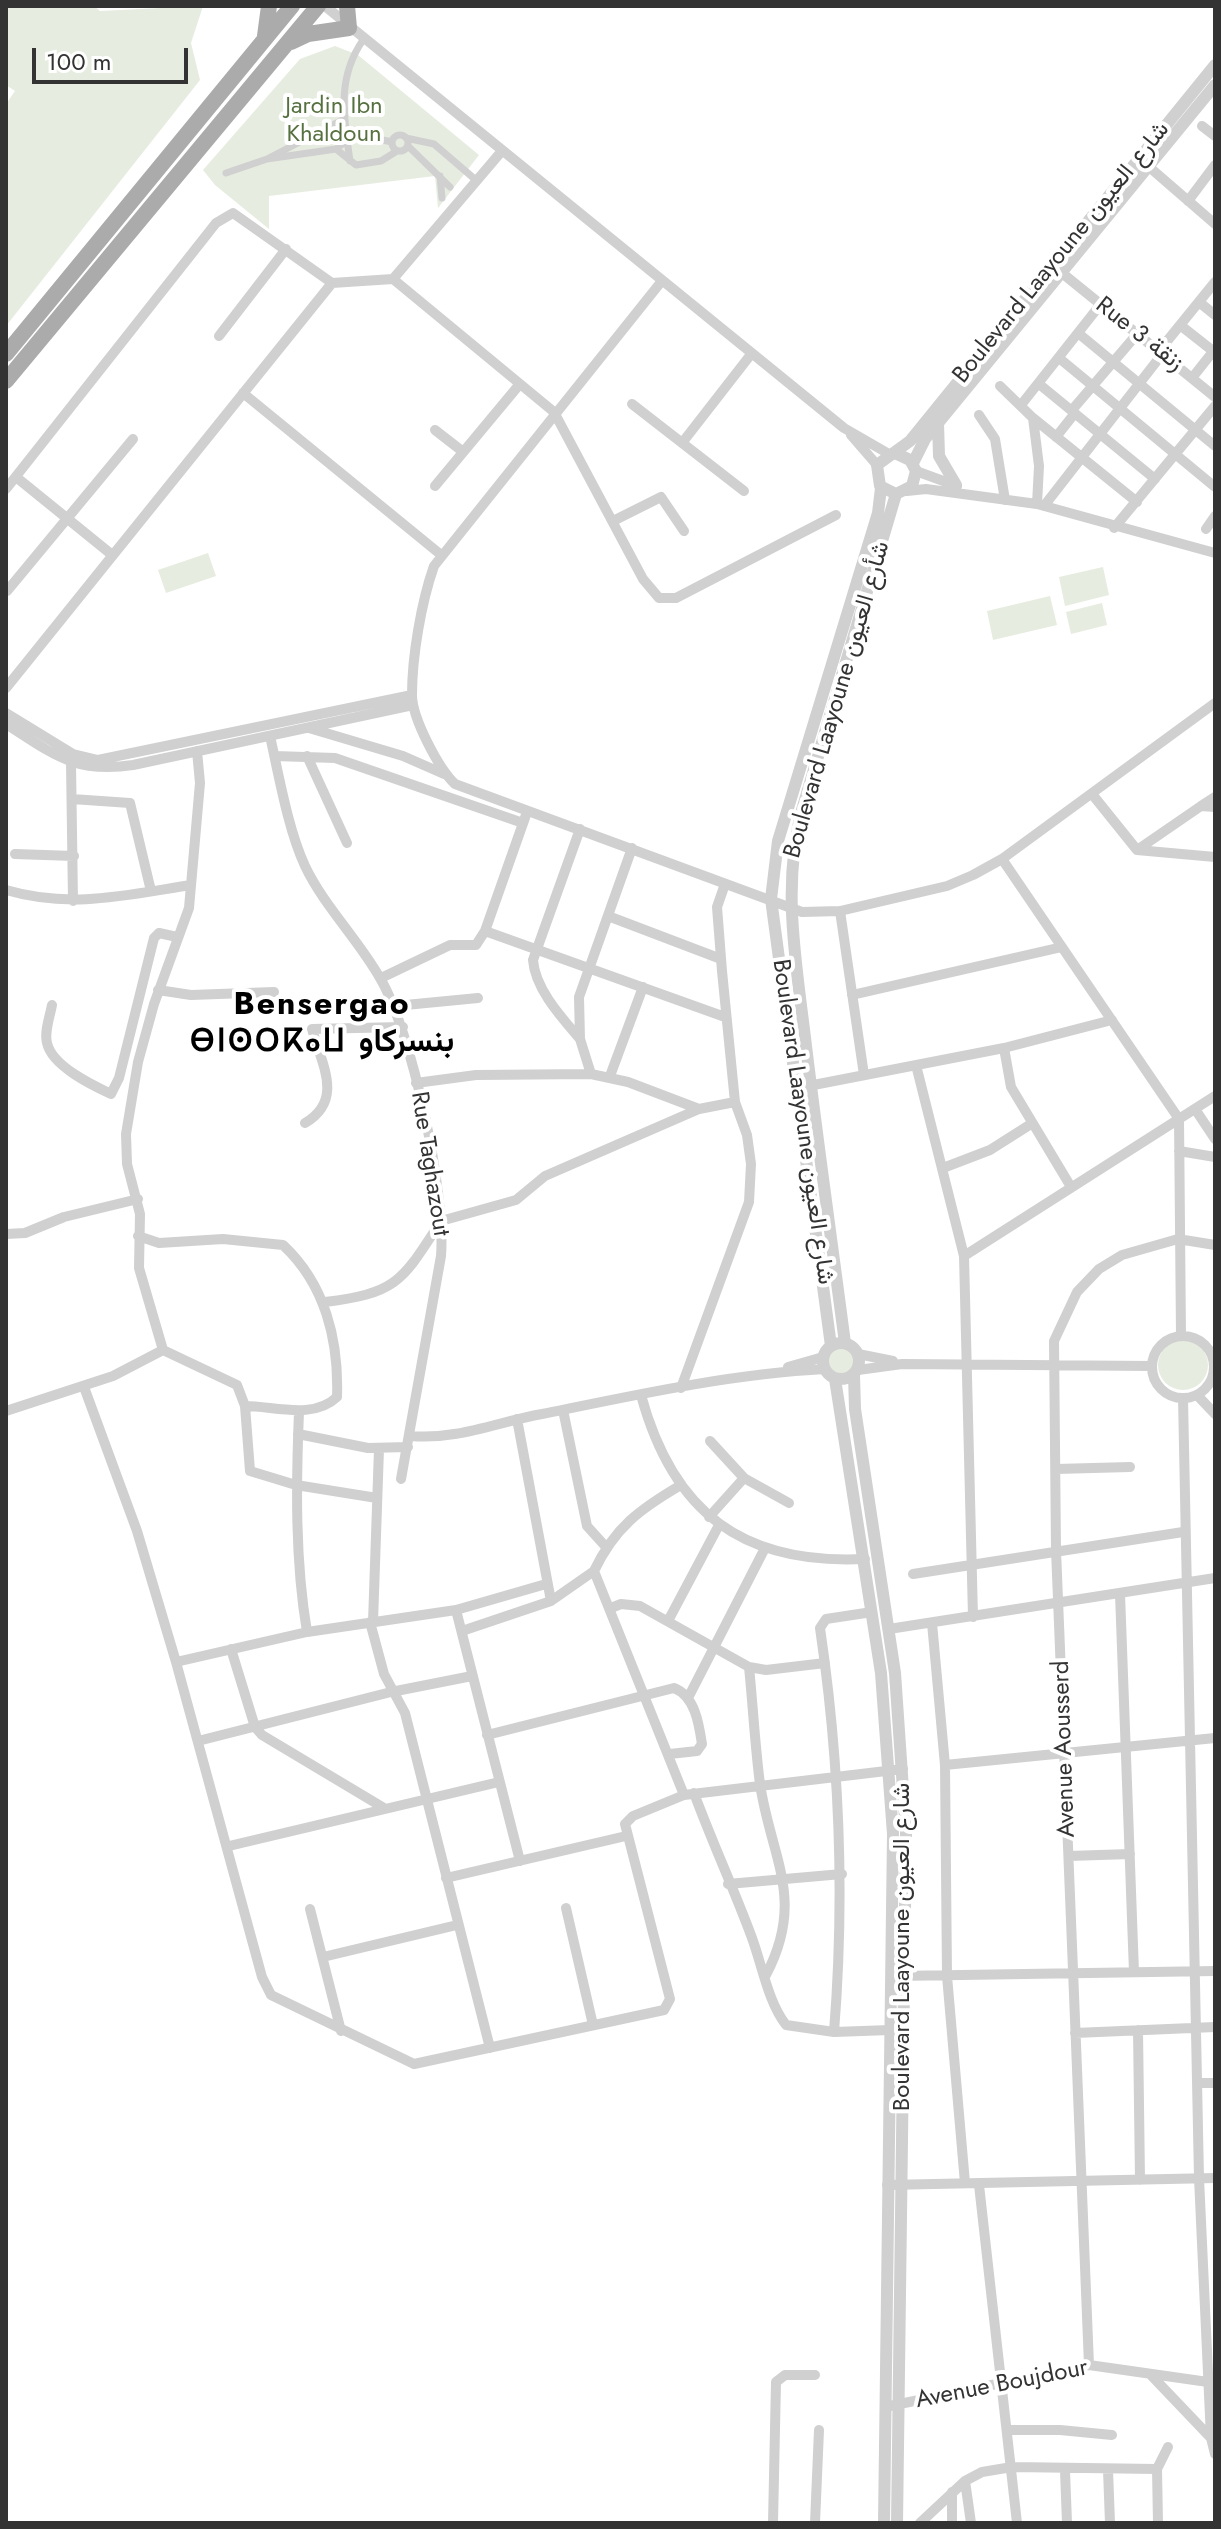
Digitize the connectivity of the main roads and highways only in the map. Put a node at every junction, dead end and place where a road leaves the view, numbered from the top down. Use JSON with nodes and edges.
{"nodes":[{"id":1,"x":269,"y":6,"type":"edge"},
{"id":2,"x":292,"y":6,"type":"edge"},
{"id":3,"x":318,"y":6,"type":"edge"},
{"id":4,"x":347,"y":6,"type":"edge"},
{"id":5,"x":265,"y":38,"type":"junction"},
{"id":6,"x":282,"y":46,"type":"junction"},
{"id":7,"x":6,"y":354,"type":"edge"},
{"id":8,"x":6,"y":381,"type":"edge"}],
"edges":[{"from":1,"to":5,"type":"main road"},
{"from":2,"to":5,"type":"main road"},
{"from":3,"to":6,"type":"main road"},
{"from":4,"to":6,"type":"main road"},
{"from":5,"to":7,"type":"main road"},
{"from":6,"to":8,"type":"main road"}]}
